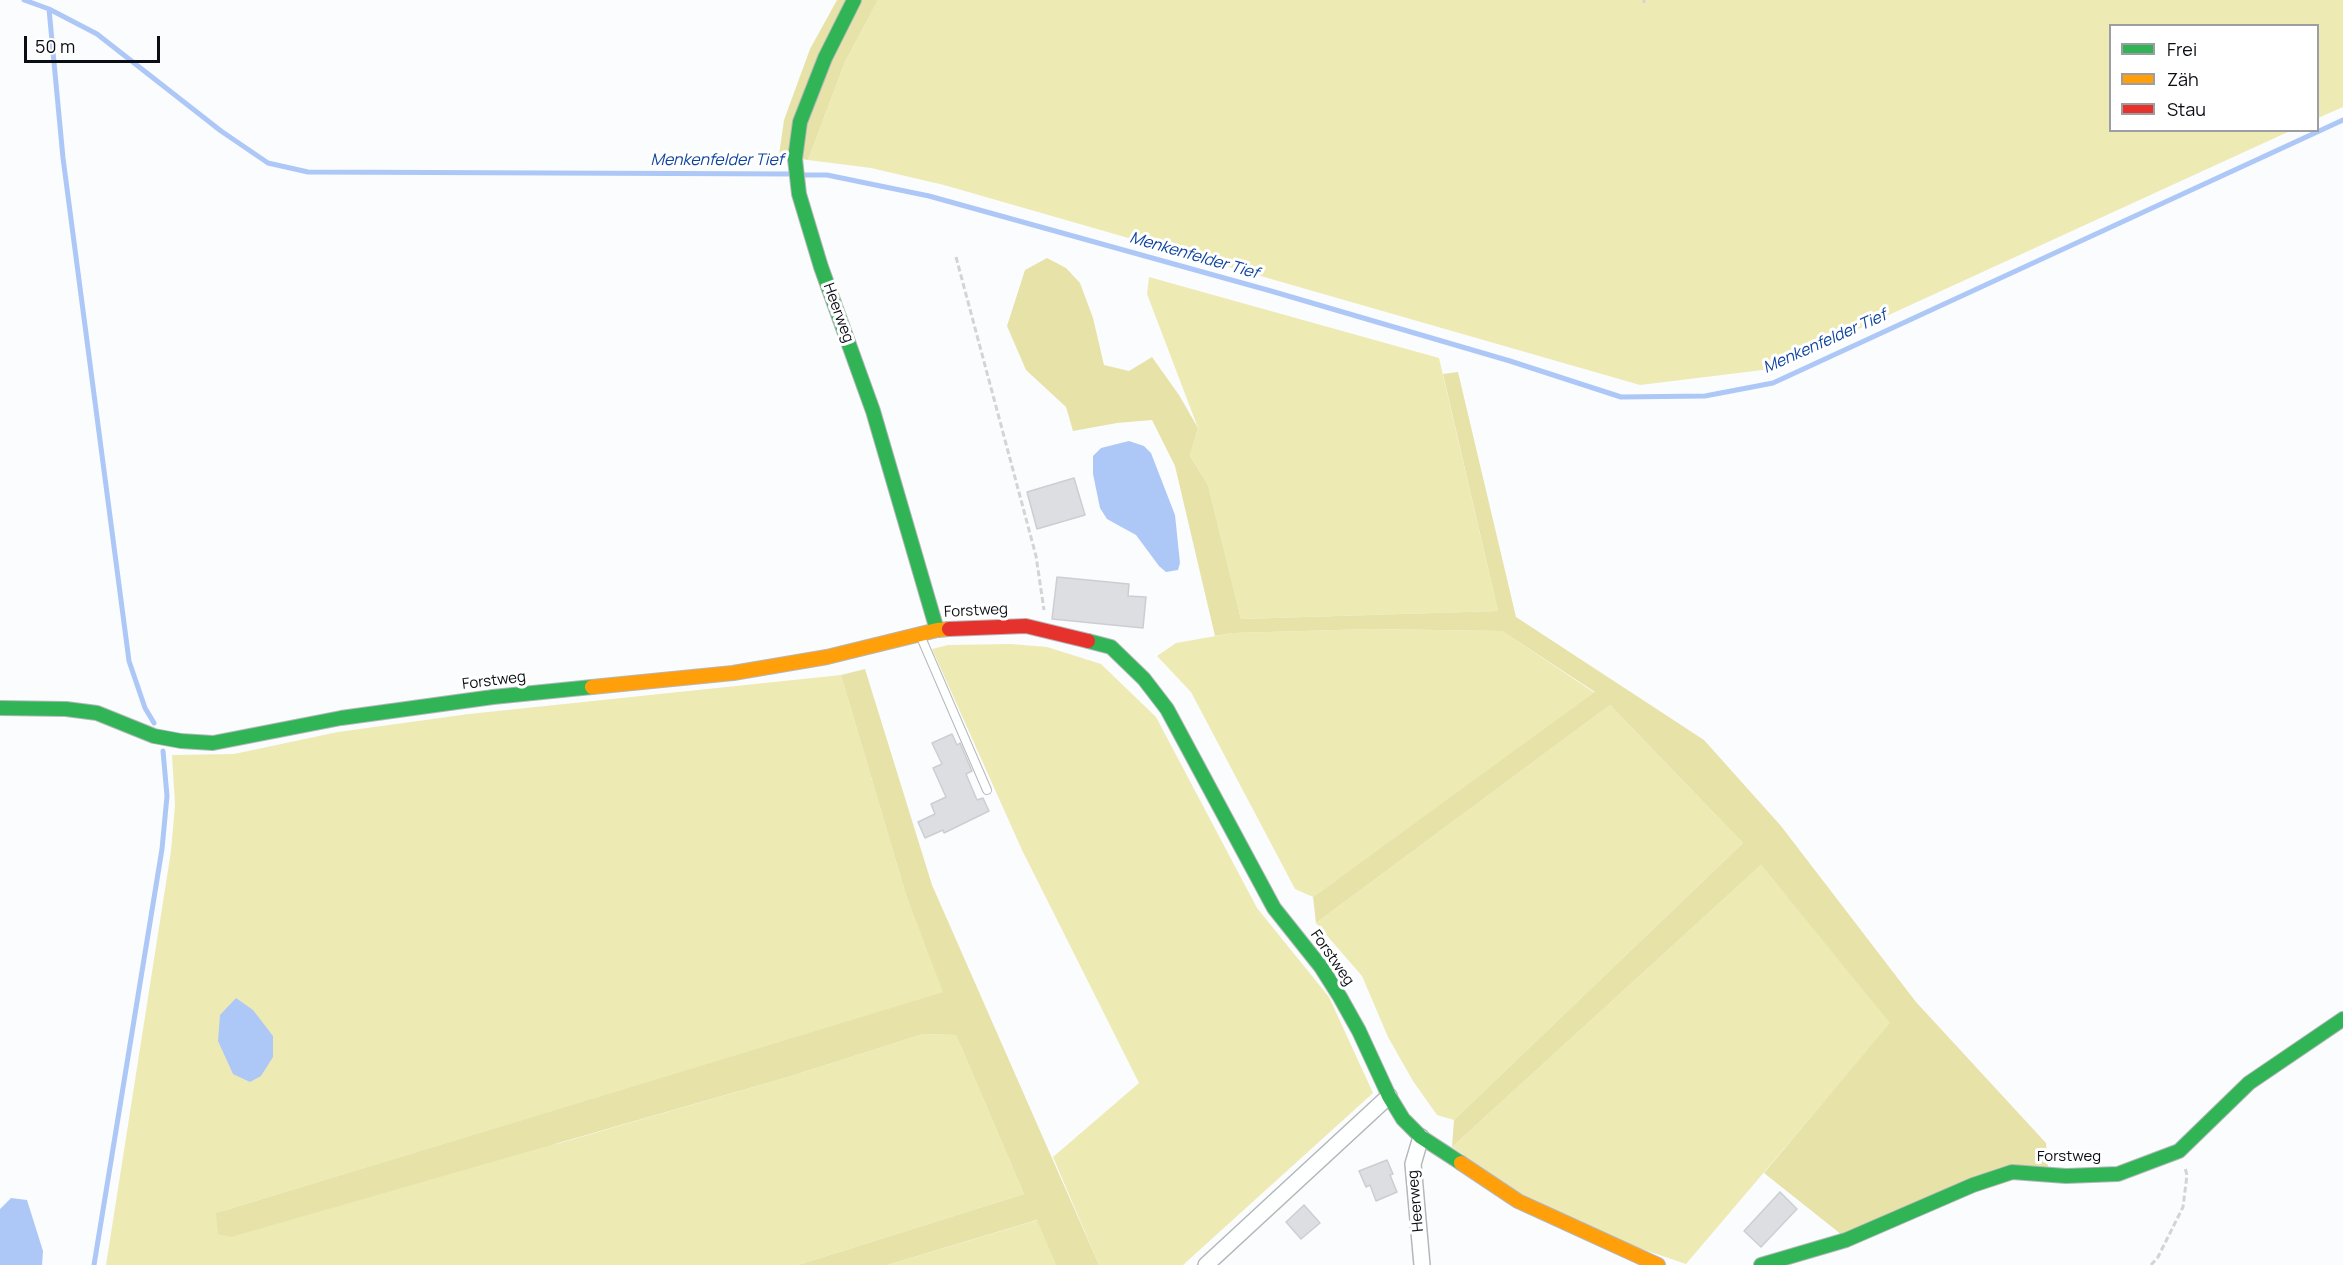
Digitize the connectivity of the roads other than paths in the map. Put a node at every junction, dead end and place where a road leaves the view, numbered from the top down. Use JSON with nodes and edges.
{"nodes":[{"id":1,"x":854,"y":0,"type":"edge"},
{"id":2,"x":937,"y":630,"type":"junction"},
{"id":3,"x":919,"y":634,"type":"junction"},
{"id":4,"x":0,"y":708,"type":"edge"},
{"id":5,"x":987,"y":790,"type":"dead end"},
{"id":6,"x":2343,"y":1019,"type":"edge"},
{"id":7,"x":1389,"y":1096,"type":"junction"},
{"id":8,"x":1420,"y":1137,"type":"junction"},
{"id":9,"x":1206,"y":1265,"type":"edge"},
{"id":10,"x":1422,"y":1265,"type":"edge"},
{"id":11,"x":1658,"y":1265,"type":"edge"},
{"id":12,"x":1761,"y":1265,"type":"edge"}],
"edges":[{"from":1,"to":2,"type":"street","name":"Heerweg"},
{"from":2,"to":3,"type":"street","name":"Forstweg"},
{"from":2,"to":7,"type":"street","name":"Forstweg"},
{"from":3,"to":4,"type":"street","name":"Forstweg"},
{"from":3,"to":5,"type":"lane"},
{"from":6,"to":12,"type":"street","name":"Forstweg"},
{"from":7,"to":8,"type":"street","name":"Forstweg"},
{"from":7,"to":9,"type":"street"},
{"from":8,"to":10,"type":"street","name":"Heerweg"},
{"from":8,"to":11,"type":"street","name":"Forstweg"}]}
